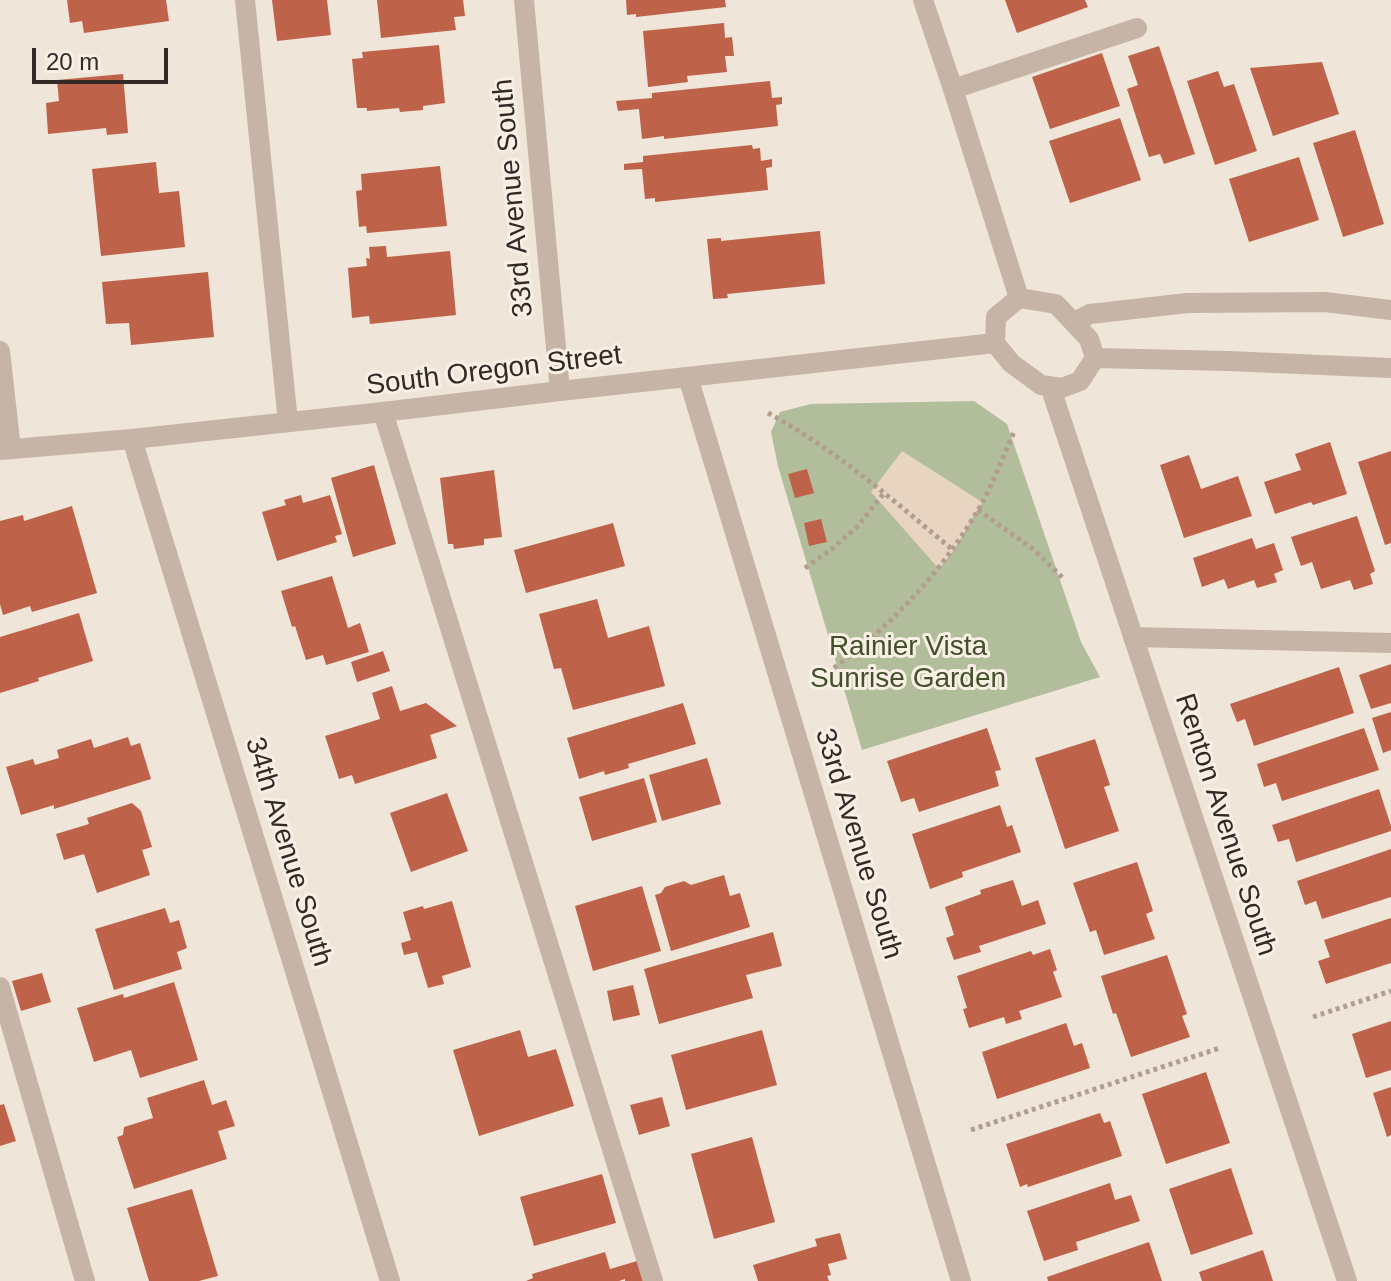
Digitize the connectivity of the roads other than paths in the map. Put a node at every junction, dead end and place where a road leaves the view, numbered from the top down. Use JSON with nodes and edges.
{"nodes":[{"id":1,"x":245,"y":0,"type":"edge"},
{"id":2,"x":524,"y":0,"type":"edge"},
{"id":3,"x":923,"y":0,"type":"edge"},
{"id":4,"x":1137,"y":28,"type":"dead end"},
{"id":5,"x":953,"y":89,"type":"junction"},
{"id":6,"x":1019,"y":298,"type":"junction"},
{"id":7,"x":1391,"y":310,"type":"edge"},
{"id":8,"x":1074,"y":322,"type":"junction"},
{"id":9,"x":995,"y":343,"type":"junction"},
{"id":10,"x":0,"y":351,"type":"edge"},
{"id":11,"x":1095,"y":358,"type":"junction"},
{"id":12,"x":1391,"y":368,"type":"edge"},
{"id":13,"x":688,"y":377,"type":"junction"},
{"id":14,"x":1050,"y":386,"type":"junction"},
{"id":15,"x":560,"y":391,"type":"junction"},
{"id":16,"x":383,"y":412,"type":"junction"},
{"id":17,"x":288,"y":422,"type":"junction"},
{"id":18,"x":132,"y":439,"type":"junction"},
{"id":19,"x":6,"y":450,"type":"edge"},
{"id":20,"x":1133,"y":637,"type":"junction"},
{"id":21,"x":1391,"y":643,"type":"edge"},
{"id":22,"x":0,"y":987,"type":"edge"},
{"id":23,"x":85,"y":1281,"type":"edge"},
{"id":24,"x":390,"y":1281,"type":"edge"},
{"id":25,"x":653,"y":1281,"type":"edge"},
{"id":26,"x":961,"y":1281,"type":"edge"},
{"id":27,"x":1347,"y":1281,"type":"edge"}],
"edges":[{"from":1,"to":17,"type":"street"},
{"from":2,"to":15,"type":"street","name":"33rd Avenue South"},
{"from":3,"to":5,"type":"street"},
{"from":4,"to":5,"type":"street"},
{"from":5,"to":6,"type":"street"},
{"from":6,"to":8,"type":"street"},
{"from":6,"to":9,"type":"street"},
{"from":7,"to":8,"type":"street"},
{"from":8,"to":11,"type":"street"},
{"from":9,"to":13,"type":"street","name":"South Oregon Street"},
{"from":9,"to":14,"type":"street"},
{"from":10,"to":19,"type":"street"},
{"from":11,"to":12,"type":"street"},
{"from":11,"to":14,"type":"street"},
{"from":13,"to":15,"type":"street","name":"South Oregon Street"},
{"from":13,"to":26,"type":"street","name":"33rd Avenue South"},
{"from":14,"to":20,"type":"street","name":"Renton Avenue South"},
{"from":15,"to":16,"type":"street","name":"South Oregon Street"},
{"from":16,"to":17,"type":"street","name":"South Oregon Street"},
{"from":16,"to":25,"type":"street"},
{"from":17,"to":18,"type":"street","name":"South Oregon Street"},
{"from":18,"to":19,"type":"street","name":"South Oregon Street"},
{"from":18,"to":24,"type":"street","name":"34th Avenue South"},
{"from":20,"to":21,"type":"street"},
{"from":20,"to":27,"type":"street","name":"Renton Avenue South"},
{"from":22,"to":23,"type":"street"}]}
